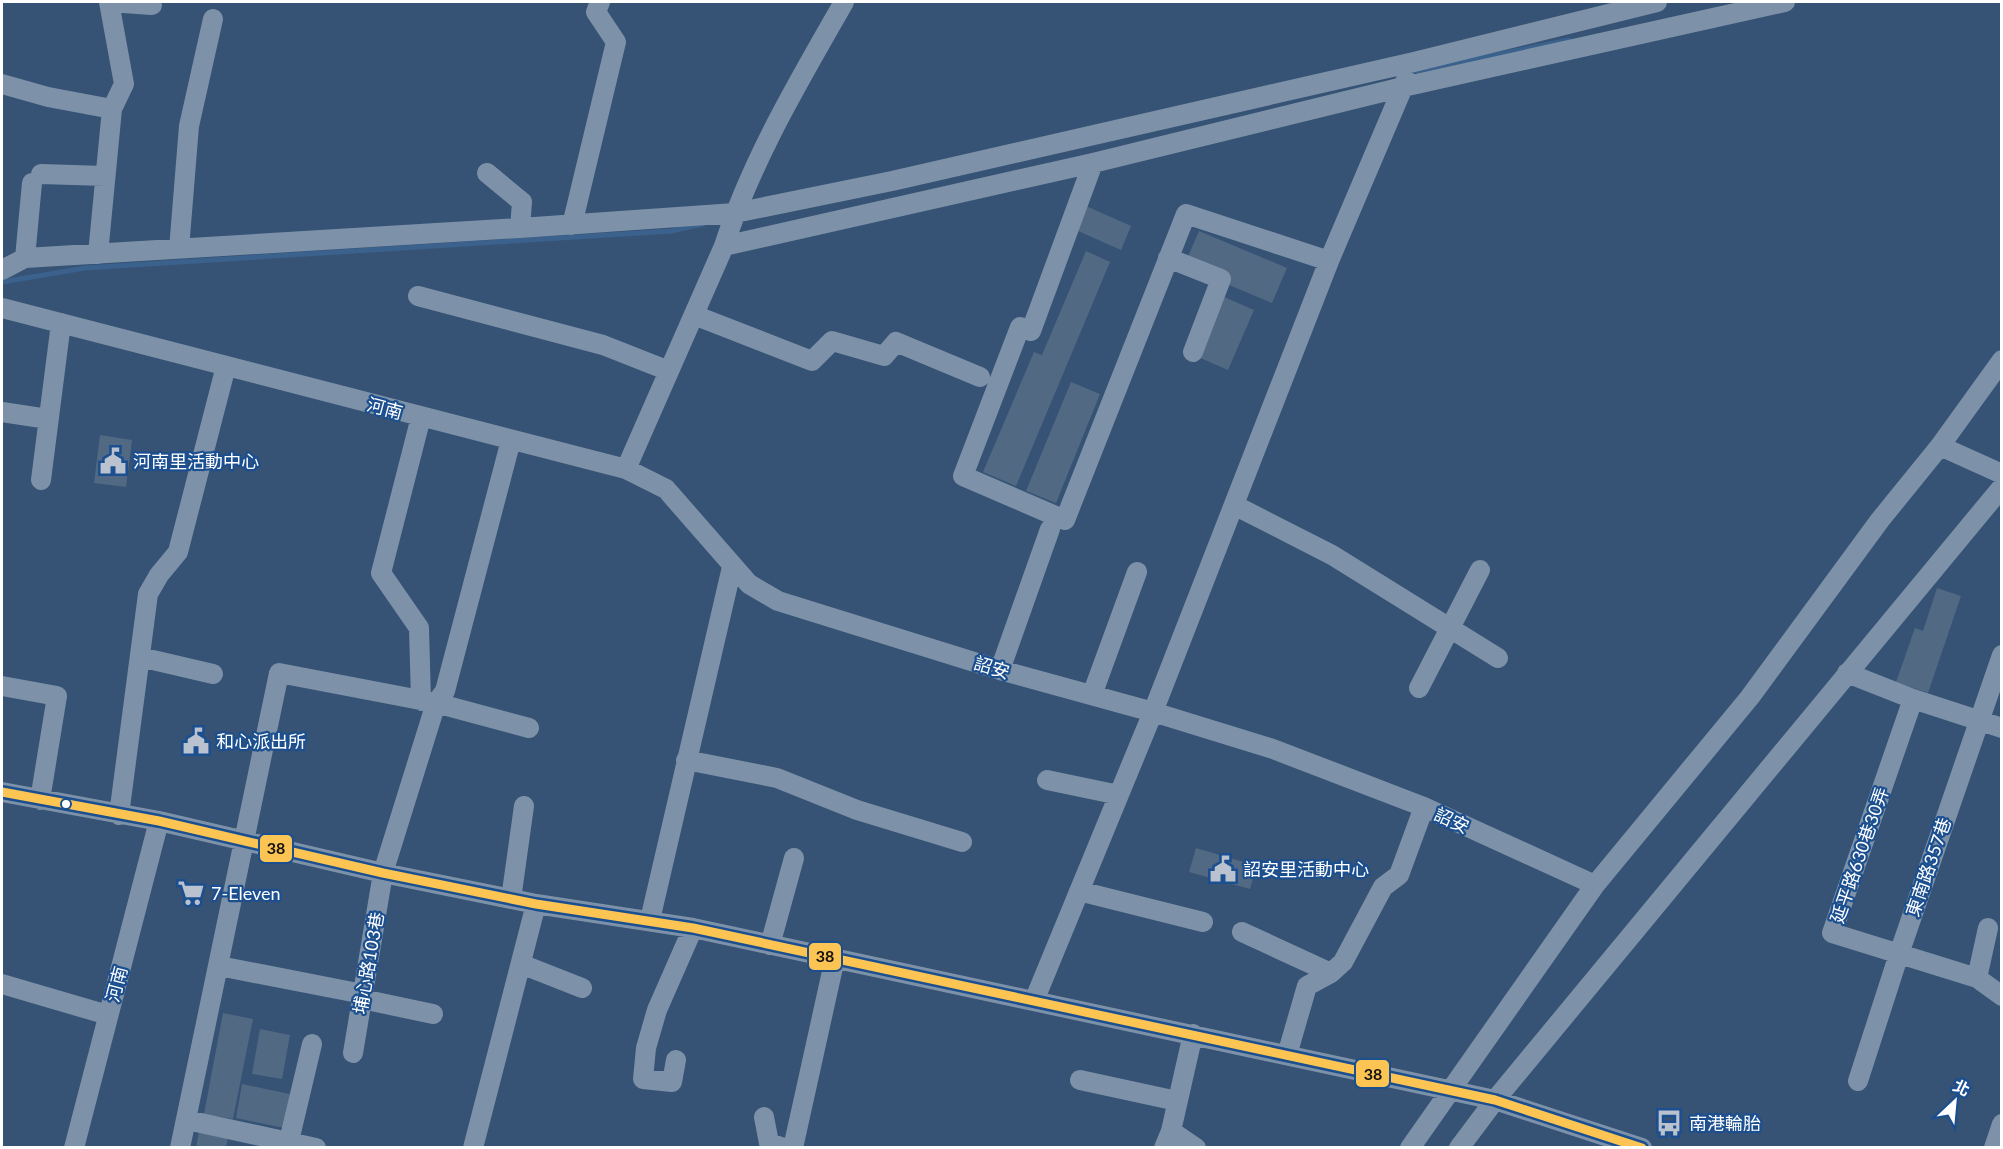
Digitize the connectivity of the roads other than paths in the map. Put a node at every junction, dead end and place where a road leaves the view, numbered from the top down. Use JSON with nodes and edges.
{"nodes":[{"id":1,"x":600,"y":2,"type":"edge"},
{"id":2,"x":844,"y":2,"type":"edge"},
{"id":3,"x":1658,"y":2,"type":"edge"},
{"id":4,"x":1785,"y":2,"type":"edge"},
{"id":5,"x":152,"y":5,"type":"dead end"},
{"id":6,"x":1589,"y":10,"type":"edge"},
{"id":7,"x":213,"y":19,"type":"dead end"},
{"id":8,"x":1414,"y":62,"type":"junction"},
{"id":9,"x":2,"y":84,"type":"edge"},
{"id":10,"x":1403,"y":87,"type":"junction"},
{"id":11,"x":112,"y":109,"type":"junction"},
{"id":12,"x":1093,"y":163,"type":"junction"},
{"id":13,"x":487,"y":173,"type":"dead end"},
{"id":14,"x":105,"y":176,"type":"junction"},
{"id":15,"x":735,"y":213,"type":"junction"},
{"id":16,"x":572,"y":225,"type":"junction"},
{"id":17,"x":520,"y":228,"type":"junction"},
{"id":18,"x":724,"y":246,"type":"junction"},
{"id":19,"x":179,"y":249,"type":"junction"},
{"id":20,"x":98,"y":254,"type":"junction"},
{"id":21,"x":25,"y":258,"type":"junction"},
{"id":22,"x":1168,"y":258,"type":"junction"},
{"id":23,"x":1329,"y":261,"type":"junction"},
{"id":24,"x":2,"y":270,"type":"edge"},
{"id":25,"x":418,"y":296,"type":"dead end"},
{"id":26,"x":2,"y":308,"type":"edge"},
{"id":27,"x":694,"y":315,"type":"junction"},
{"id":28,"x":61,"y":323,"type":"junction"},
{"id":29,"x":1193,"y":352,"type":"dead end"},
{"id":30,"x":2001,"y":360,"type":"edge"},
{"id":31,"x":226,"y":366,"type":"junction"},
{"id":32,"x":669,"y":371,"type":"junction"},
{"id":33,"x":980,"y":377,"type":"dead end"},
{"id":34,"x":2,"y":412,"type":"edge"},
{"id":35,"x":422,"y":417,"type":"junction"},
{"id":36,"x":48,"y":419,"type":"junction"},
{"id":37,"x":511,"y":440,"type":"junction"},
{"id":38,"x":1940,"y":446,"type":"junction"},
{"id":39,"x":626,"y":469,"type":"junction"},
{"id":40,"x":2001,"y":474,"type":"edge"},
{"id":41,"x":41,"y":480,"type":"dead end"},
{"id":42,"x":2001,"y":487,"type":"edge"},
{"id":43,"x":1234,"y":505,"type":"junction"},
{"id":44,"x":1050,"y":530,"type":"dead end"},
{"id":45,"x":732,"y":567,"type":"junction"},
{"id":46,"x":1480,"y":570,"type":"dead end"},
{"id":47,"x":1137,"y":572,"type":"dead end"},
{"id":48,"x":1450,"y":627,"type":"junction"},
{"id":49,"x":2001,"y":655,"type":"edge"},
{"id":50,"x":140,"y":657,"type":"junction"},
{"id":51,"x":1498,"y":658,"type":"dead end"},
{"id":52,"x":1000,"y":670,"type":"junction"},
{"id":53,"x":1847,"y":673,"type":"junction"},
{"id":54,"x":213,"y":674,"type":"dead end"},
{"id":55,"x":2,"y":686,"type":"edge"},
{"id":56,"x":1419,"y":688,"type":"dead end"},
{"id":57,"x":1092,"y":695,"type":"junction"},
{"id":58,"x":1913,"y":699,"type":"junction"},
{"id":59,"x":429,"y":702,"type":"junction"},
{"id":60,"x":1154,"y":712,"type":"junction"},
{"id":61,"x":1979,"y":720,"type":"junction"},
{"id":62,"x":529,"y":728,"type":"dead end"},
{"id":63,"x":2001,"y":728,"type":"edge"},
{"id":64,"x":686,"y":760,"type":"junction"},
{"id":65,"x":1047,"y":780,"type":"dead end"},
{"id":66,"x":2,"y":792,"type":"edge"},
{"id":67,"x":1119,"y":795,"type":"junction"},
{"id":68,"x":40,"y":800,"type":"junction"},
{"id":69,"x":524,"y":806,"type":"dead end"},
{"id":70,"x":1424,"y":807,"type":"junction"},
{"id":71,"x":119,"y":815,"type":"junction"},
{"id":72,"x":159,"y":821,"type":"junction"},
{"id":73,"x":243,"y":841,"type":"junction"},
{"id":74,"x":962,"y":842,"type":"dead end"},
{"id":75,"x":794,"y":858,"type":"dead end"},
{"id":76,"x":383,"y":873,"type":"junction"},
{"id":77,"x":1595,"y":885,"type":"junction"},
{"id":78,"x":1079,"y":891,"type":"junction"},
{"id":79,"x":511,"y":899,"type":"junction"},
{"id":80,"x":536,"y":904,"type":"junction"},
{"id":81,"x":650,"y":920,"type":"junction"},
{"id":82,"x":1203,"y":922,"type":"dead end"},
{"id":83,"x":693,"y":928,"type":"junction"},
{"id":84,"x":1988,"y":928,"type":"dead end"},
{"id":85,"x":1242,"y":932,"type":"dead end"},
{"id":86,"x":770,"y":945,"type":"junction"},
{"id":87,"x":1899,"y":954,"type":"junction"},
{"id":88,"x":835,"y":958,"type":"junction"},
{"id":89,"x":521,"y":964,"type":"junction"},
{"id":90,"x":219,"y":966,"type":"junction"},
{"id":91,"x":1331,"y":973,"type":"junction"},
{"id":92,"x":1977,"y":978,"type":"junction"},
{"id":93,"x":2,"y":984,"type":"edge"},
{"id":94,"x":582,"y":988,"type":"dead end"},
{"id":95,"x":2001,"y":996,"type":"edge"},
{"id":96,"x":362,"y":997,"type":"junction"},
{"id":97,"x":1034,"y":1000,"type":"junction"},
{"id":98,"x":434,"y":1014,"type":"dead end"},
{"id":99,"x":108,"y":1015,"type":"junction"},
{"id":100,"x":1193,"y":1034,"type":"junction"},
{"id":101,"x":312,"y":1044,"type":"dead end"},
{"id":102,"x":353,"y":1053,"type":"dead end"},
{"id":103,"x":1287,"y":1055,"type":"junction"},
{"id":104,"x":676,"y":1060,"type":"dead end"},
{"id":105,"x":1080,"y":1080,"type":"dead end"},
{"id":106,"x":1858,"y":1081,"type":"dead end"},
{"id":107,"x":1451,"y":1091,"type":"junction"},
{"id":108,"x":1495,"y":1100,"type":"junction"},
{"id":109,"x":1177,"y":1101,"type":"junction"},
{"id":110,"x":764,"y":1117,"type":"dead end"},
{"id":111,"x":187,"y":1120,"type":"junction"},
{"id":112,"x":2001,"y":1124,"type":"edge"},
{"id":113,"x":1167,"y":1139,"type":"edge"},
{"id":114,"x":1591,"y":1140,"type":"edge"},
{"id":115,"x":289,"y":1141,"type":"junction"},
{"id":116,"x":74,"y":1148,"type":"edge"},
{"id":117,"x":180,"y":1148,"type":"edge"},
{"id":118,"x":316,"y":1148,"type":"edge"},
{"id":119,"x":474,"y":1148,"type":"edge"},
{"id":120,"x":784,"y":1148,"type":"edge"},
{"id":121,"x":793,"y":1148,"type":"edge"},
{"id":122,"x":1196,"y":1148,"type":"edge"},
{"id":123,"x":1410,"y":1148,"type":"edge"},
{"id":124,"x":1459,"y":1148,"type":"edge"},
{"id":125,"x":1642,"y":1148,"type":"edge"},
{"id":126,"x":1994,"y":1148,"type":"edge"}],
"edges":[{"from":1,"to":16,"type":"street"},
{"from":2,"to":15,"type":"street"},
{"from":3,"to":6,"type":"street"},
{"from":4,"to":10,"type":"street"},
{"from":5,"to":11,"type":"street"},
{"from":6,"to":8,"type":"street"},
{"from":7,"to":19,"type":"street"},
{"from":8,"to":10,"type":"street"},
{"from":8,"to":15,"type":"street"},
{"from":9,"to":11,"type":"street"},
{"from":10,"to":12,"type":"street"},
{"from":10,"to":23,"type":"street"},
{"from":11,"to":14,"type":"street"},
{"from":12,"to":18,"type":"street"},
{"from":12,"to":22,"type":"street"},
{"from":13,"to":17,"type":"street"},
{"from":14,"to":20,"type":"street"},
{"from":14,"to":21,"type":"street"},
{"from":15,"to":16,"type":"street"},
{"from":15,"to":18,"type":"street"},
{"from":16,"to":17,"type":"street"},
{"from":17,"to":19,"type":"street"},
{"from":18,"to":27,"type":"street"},
{"from":19,"to":20,"type":"street"},
{"from":20,"to":21,"type":"street"},
{"from":21,"to":24,"type":"street"},
{"from":22,"to":23,"type":"street"},
{"from":22,"to":29,"type":"street"},
{"from":23,"to":43,"type":"street"},
{"from":25,"to":32,"type":"street"},
{"from":26,"to":28,"type":"street","name":"河南"},
{"from":27,"to":32,"type":"street"},
{"from":27,"to":33,"type":"street"},
{"from":28,"to":31,"type":"street","name":"河南"},
{"from":28,"to":36,"type":"street"},
{"from":30,"to":38,"type":"street"},
{"from":31,"to":35,"type":"street","name":"河南"},
{"from":31,"to":50,"type":"street"},
{"from":32,"to":39,"type":"street"},
{"from":34,"to":36,"type":"street"},
{"from":35,"to":37,"type":"street","name":"河南"},
{"from":35,"to":59,"type":"street"},
{"from":36,"to":41,"type":"street"},
{"from":37,"to":39,"type":"street","name":"河南"},
{"from":37,"to":59,"type":"street"},
{"from":38,"to":40,"type":"street"},
{"from":38,"to":77,"type":"street"},
{"from":39,"to":45,"type":"street","name":"河南"},
{"from":42,"to":53,"type":"street"},
{"from":43,"to":48,"type":"street"},
{"from":43,"to":60,"type":"street"},
{"from":44,"to":52,"type":"street"},
{"from":45,"to":52,"type":"street","name":"詔安"},
{"from":45,"to":64,"type":"street"},
{"from":46,"to":48,"type":"street"},
{"from":47,"to":57,"type":"street"},
{"from":48,"to":51,"type":"street"},
{"from":48,"to":56,"type":"street"},
{"from":49,"to":61,"type":"street","name":"東南路357巷"},
{"from":50,"to":54,"type":"street"},
{"from":50,"to":71,"type":"street"},
{"from":52,"to":57,"type":"street","name":"詔安"},
{"from":53,"to":58,"type":"street"},
{"from":53,"to":108,"type":"street"},
{"from":55,"to":68,"type":"street"},
{"from":57,"to":60,"type":"street","name":"詔安"},
{"from":58,"to":61,"type":"street"},
{"from":58,"to":87,"type":"street","name":"延平路630巷30弄"},
{"from":59,"to":62,"type":"street"},
{"from":59,"to":73,"type":"street"},
{"from":59,"to":76,"type":"street","name":"埔心路103巷"},
{"from":60,"to":67,"type":"street"},
{"from":60,"to":70,"type":"street","name":"詔安"},
{"from":61,"to":63,"type":"street"},
{"from":61,"to":87,"type":"street","name":"東南路357巷"},
{"from":64,"to":74,"type":"street"},
{"from":64,"to":81,"type":"street"},
{"from":65,"to":67,"type":"street"},
{"from":66,"to":68,"type":"street"},
{"from":67,"to":78,"type":"street"},
{"from":68,"to":71,"type":"street"},
{"from":69,"to":79,"type":"street"},
{"from":70,"to":77,"type":"street","name":"詔安"},
{"from":70,"to":91,"type":"street"},
{"from":71,"to":72,"type":"street"},
{"from":72,"to":73,"type":"street"},
{"from":72,"to":99,"type":"street","name":"河南"},
{"from":73,"to":76,"type":"street"},
{"from":73,"to":90,"type":"street"},
{"from":75,"to":86,"type":"street"},
{"from":76,"to":79,"type":"street"},
{"from":76,"to":96,"type":"street","name":"埔心路103巷"},
{"from":77,"to":107,"type":"street"},
{"from":78,"to":82,"type":"street"},
{"from":78,"to":97,"type":"street"},
{"from":79,"to":80,"type":"street"},
{"from":80,"to":81,"type":"street"},
{"from":80,"to":89,"type":"street"},
{"from":81,"to":83,"type":"street"},
{"from":83,"to":86,"type":"street"},
{"from":83,"to":104,"type":"street"},
{"from":84,"to":92,"type":"street"},
{"from":85,"to":91,"type":"street"},
{"from":86,"to":88,"type":"street"},
{"from":87,"to":92,"type":"street","name":"延平路630巷30弄"},
{"from":87,"to":106,"type":"street","name":"東南路357巷"},
{"from":88,"to":97,"type":"street"},
{"from":88,"to":121,"type":"street"},
{"from":89,"to":94,"type":"street"},
{"from":89,"to":119,"type":"street"},
{"from":90,"to":96,"type":"street"},
{"from":90,"to":111,"type":"street"},
{"from":91,"to":103,"type":"street"},
{"from":92,"to":95,"type":"street","name":"延平路630巷30弄"},
{"from":93,"to":99,"type":"street"},
{"from":96,"to":98,"type":"street"},
{"from":96,"to":102,"type":"street","name":"埔心路103巷"},
{"from":97,"to":100,"type":"street"},
{"from":99,"to":116,"type":"street","name":"河南"},
{"from":100,"to":103,"type":"street"},
{"from":100,"to":109,"type":"street"},
{"from":101,"to":115,"type":"street"},
{"from":103,"to":107,"type":"street"},
{"from":105,"to":109,"type":"street"},
{"from":107,"to":108,"type":"street"},
{"from":107,"to":123,"type":"street"},
{"from":108,"to":114,"type":"street"},
{"from":108,"to":124,"type":"street"},
{"from":109,"to":113,"type":"street"},
{"from":110,"to":120,"type":"street"},
{"from":111,"to":115,"type":"street"},
{"from":111,"to":117,"type":"street"},
{"from":112,"to":126,"type":"street"},
{"from":113,"to":122,"type":"street"},
{"from":114,"to":125,"type":"street"},
{"from":115,"to":118,"type":"street"}]}
